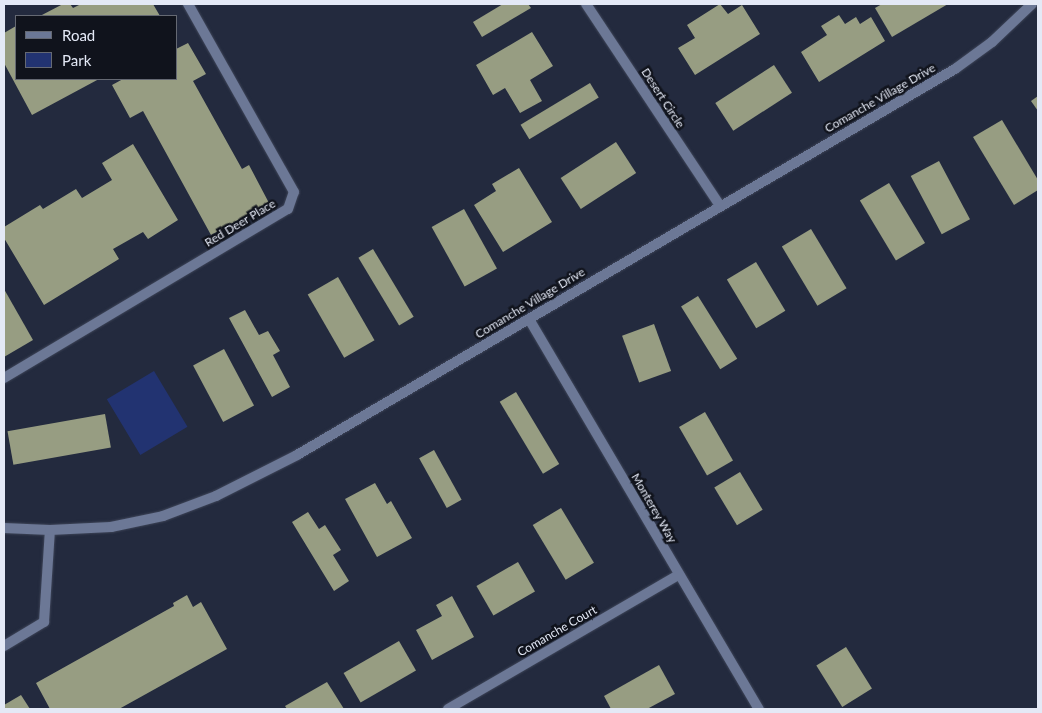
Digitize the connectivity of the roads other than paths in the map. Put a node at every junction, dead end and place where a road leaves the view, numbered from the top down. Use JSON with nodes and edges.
{"nodes":[{"id":1,"x":188,"y":4,"type":"edge"},
{"id":2,"x":586,"y":4,"type":"edge"},
{"id":3,"x":1032,"y":4,"type":"edge"},
{"id":4,"x":720,"y":206,"type":"junction"},
{"id":5,"x":529,"y":319,"type":"junction"},
{"id":6,"x":4,"y":378,"type":"edge"},
{"id":7,"x":4,"y":528,"type":"edge"},
{"id":8,"x":50,"y":530,"type":"junction"},
{"id":9,"x":678,"y":575,"type":"junction"},
{"id":10,"x":4,"y":646,"type":"edge"},
{"id":11,"x":448,"y":709,"type":"edge"},
{"id":12,"x":759,"y":709,"type":"edge"}],
"edges":[{"from":1,"to":6,"type":"street","name":"Red Deer Place"},
{"from":2,"to":4,"type":"street","name":"Desert Circle"},
{"from":3,"to":4,"type":"street","name":"Comanche Village Drive"},
{"from":4,"to":5,"type":"street","name":"Comanche Village Drive"},
{"from":5,"to":8,"type":"street","name":"Comanche Village Drive"},
{"from":5,"to":9,"type":"street","name":"Monterey Way"},
{"from":7,"to":8,"type":"street","name":"Comanche Village Drive"},
{"from":8,"to":10,"type":"street"},
{"from":9,"to":11,"type":"street","name":"Comanche Court"},
{"from":9,"to":12,"type":"street","name":"Monterey Way"}]}
